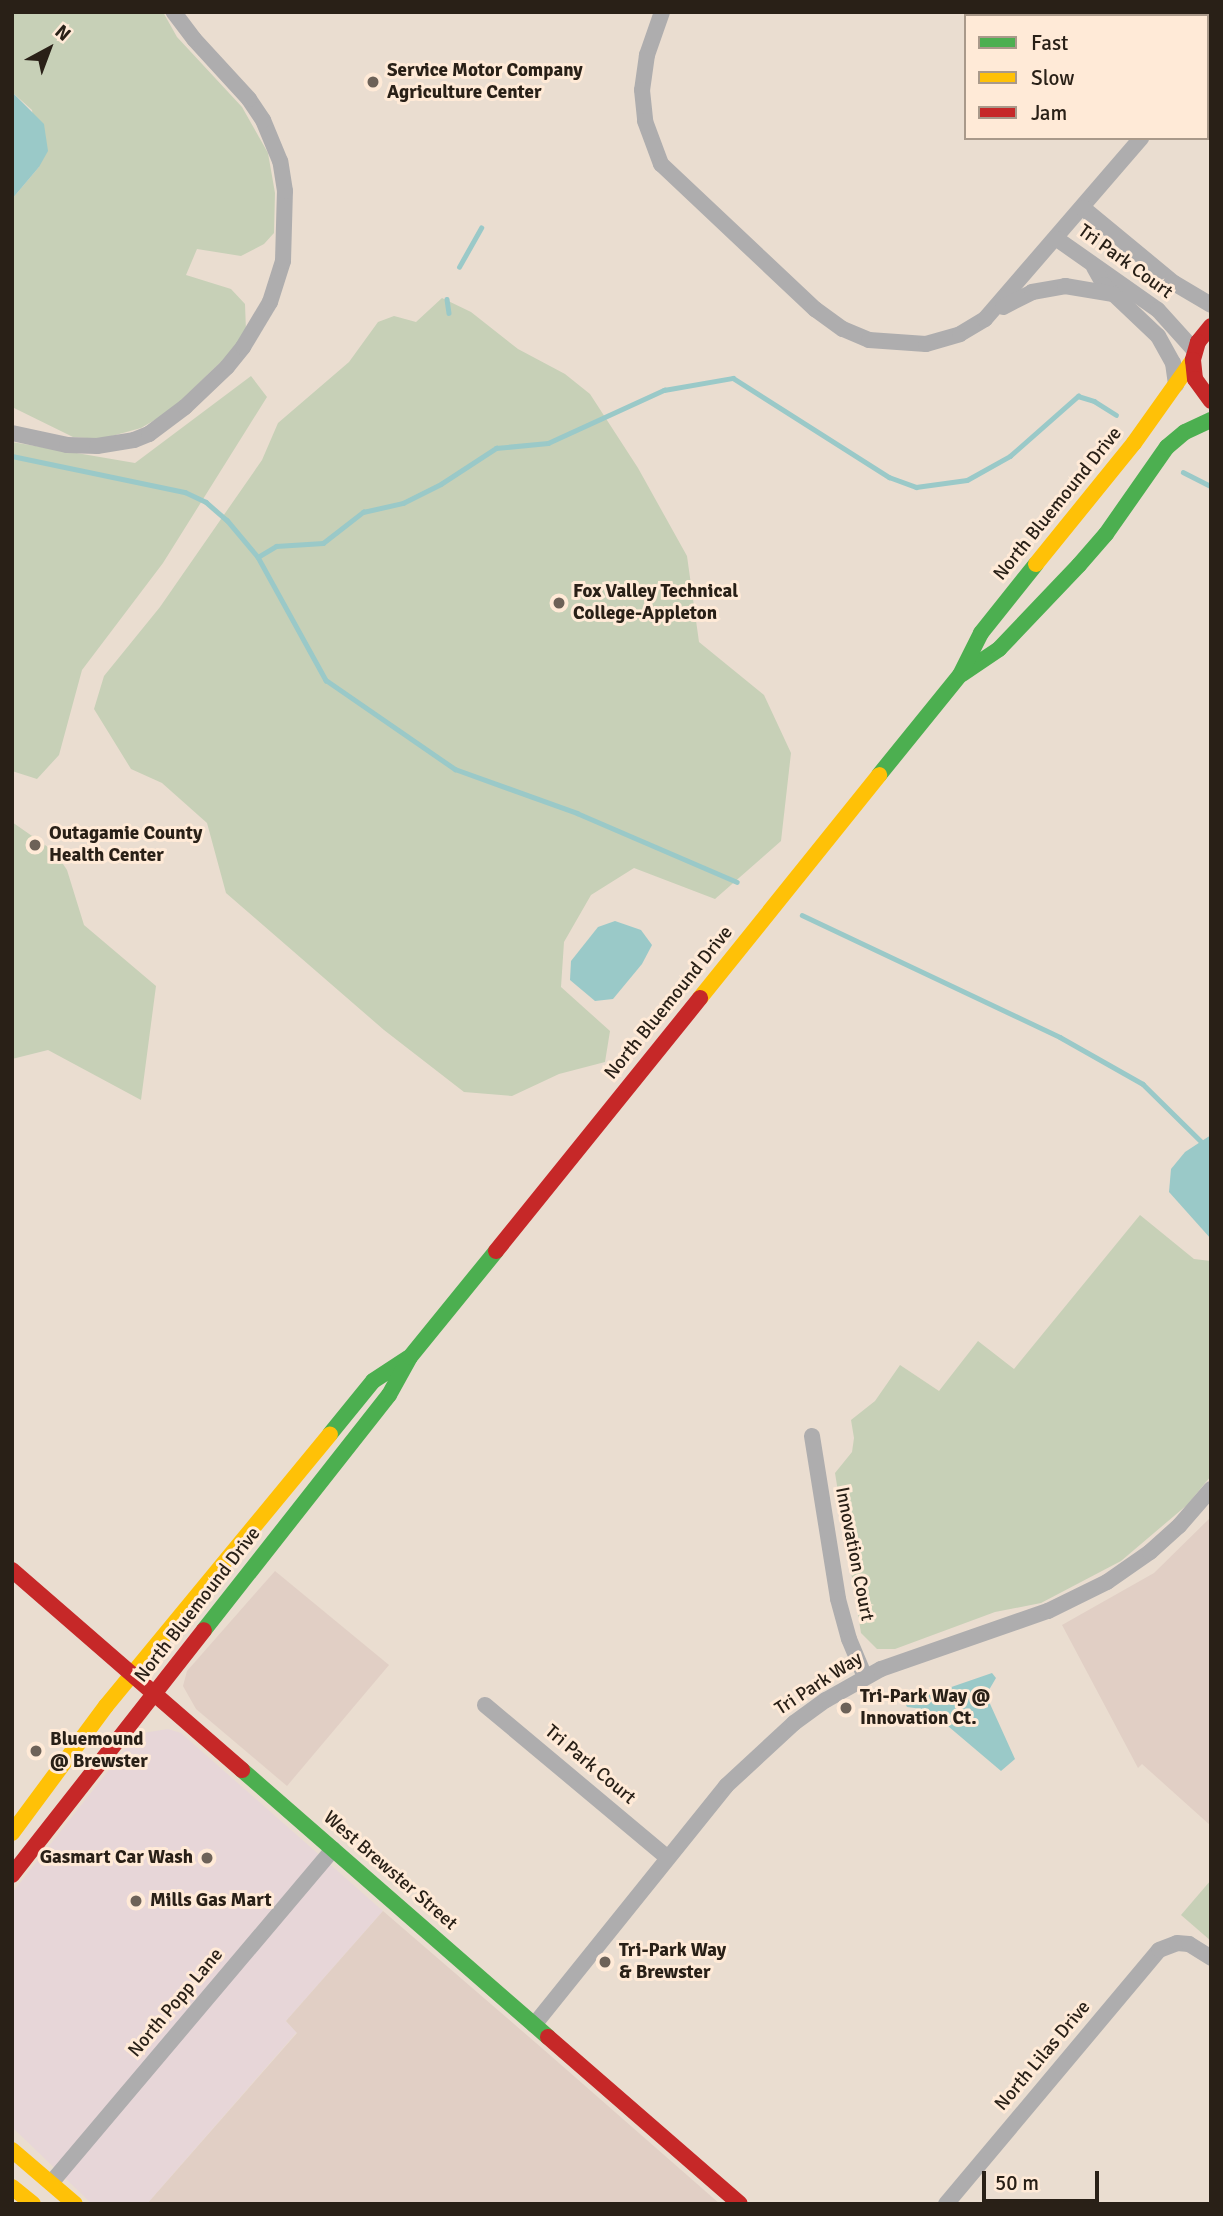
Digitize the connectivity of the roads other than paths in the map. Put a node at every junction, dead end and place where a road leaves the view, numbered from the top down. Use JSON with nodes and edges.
{"nodes":[{"id":1,"x":174,"y":12,"type":"edge"},
{"id":2,"x":662,"y":12,"type":"edge"},
{"id":3,"x":1139,"y":140,"type":"edge"},
{"id":4,"x":1083,"y":208,"type":"junction"},
{"id":5,"x":1057,"y":239,"type":"junction"},
{"id":6,"x":1094,"y":267,"type":"junction"},
{"id":7,"x":1115,"y":294,"type":"junction"},
{"id":8,"x":1211,"y":305,"type":"edge"},
{"id":9,"x":996,"y":310,"type":"junction"},
{"id":10,"x":1211,"y":327,"type":"edge"},
{"id":11,"x":1194,"y":355,"type":"junction"},
{"id":12,"x":1176,"y":384,"type":"junction"},
{"id":13,"x":1211,"y":401,"type":"edge"},
{"id":14,"x":1211,"y":421,"type":"edge"},
{"id":15,"x":12,"y":433,"type":"edge"},
{"id":16,"x":960,"y":675,"type":"junction"},
{"id":17,"x":410,"y":1357,"type":"junction"},
{"id":18,"x":812,"y":1436,"type":"dead end"},
{"id":19,"x":1211,"y":1489,"type":"edge"},
{"id":20,"x":12,"y":1570,"type":"edge"},
{"id":21,"x":132,"y":1675,"type":"junction"},
{"id":22,"x":865,"y":1677,"type":"junction"},
{"id":23,"x":155,"y":1694,"type":"junction"},
{"id":24,"x":485,"y":1705,"type":"dead end"},
{"id":25,"x":12,"y":1833,"type":"edge"},
{"id":26,"x":333,"y":1849,"type":"junction"},
{"id":27,"x":667,"y":1857,"type":"junction"},
{"id":28,"x":12,"y":1875,"type":"edge"},
{"id":29,"x":1211,"y":1958,"type":"edge"},
{"id":30,"x":534,"y":2025,"type":"junction"},
{"id":31,"x":12,"y":2150,"type":"edge"},
{"id":32,"x":51,"y":2183,"type":"junction"},
{"id":33,"x":12,"y":2187,"type":"edge"},
{"id":34,"x":33,"y":2204,"type":"edge"},
{"id":35,"x":75,"y":2204,"type":"edge"},
{"id":36,"x":740,"y":2204,"type":"edge"},
{"id":37,"x":946,"y":2204,"type":"edge"}],
"edges":[{"from":1,"to":15,"type":"street"},
{"from":2,"to":9,"type":"street"},
{"from":3,"to":4,"type":"street"},
{"from":4,"to":5,"type":"street"},
{"from":4,"to":8,"type":"street","name":"Tri Park Court"},
{"from":5,"to":6,"type":"street","name":"Tri Park Court"},
{"from":5,"to":9,"type":"street"},
{"from":6,"to":7,"type":"street"},
{"from":6,"to":11,"type":"street","name":"Tri Park Court"},
{"from":7,"to":9,"type":"street"},
{"from":7,"to":12,"type":"street"},
{"from":10,"to":11,"type":"main road","name":"North Bluemound Drive"},
{"from":11,"to":12,"type":"main road","name":"North Bluemound Drive"},
{"from":11,"to":13,"type":"main road"},
{"from":12,"to":16,"type":"main road","name":"North Bluemound Drive"},
{"from":14,"to":16,"type":"main road","name":"North Bluemound Drive"},
{"from":16,"to":17,"type":"main road","name":"North Bluemound Drive"},
{"from":17,"to":21,"type":"main road","name":"North Bluemound Drive"},
{"from":17,"to":23,"type":"main road","name":"North Bluemound Drive"},
{"from":18,"to":22,"type":"street","name":"Innovation Court"},
{"from":19,"to":22,"type":"street","name":"Tri Park Way"},
{"from":20,"to":21,"type":"main road","name":"West Brewster Street"},
{"from":21,"to":23,"type":"main road","name":"West Brewster Street"},
{"from":21,"to":25,"type":"main road","name":"North Bluemound Drive"},
{"from":22,"to":27,"type":"street","name":"Tri Park Way"},
{"from":23,"to":26,"type":"main road","name":"West Brewster Street"},
{"from":23,"to":28,"type":"main road","name":"North Bluemound Drive"},
{"from":24,"to":27,"type":"street","name":"Tri Park Court"},
{"from":26,"to":30,"type":"main road","name":"West Brewster Street"},
{"from":26,"to":32,"type":"street","name":"North Popp Lane"},
{"from":27,"to":30,"type":"street","name":"Tri Park Way"},
{"from":29,"to":37,"type":"street","name":"North Lilas Drive"},
{"from":30,"to":36,"type":"main road","name":"West Brewster Street"},
{"from":31,"to":32,"type":"main road"},
{"from":32,"to":35,"type":"main road"},
{"from":33,"to":34,"type":"main road"}]}
